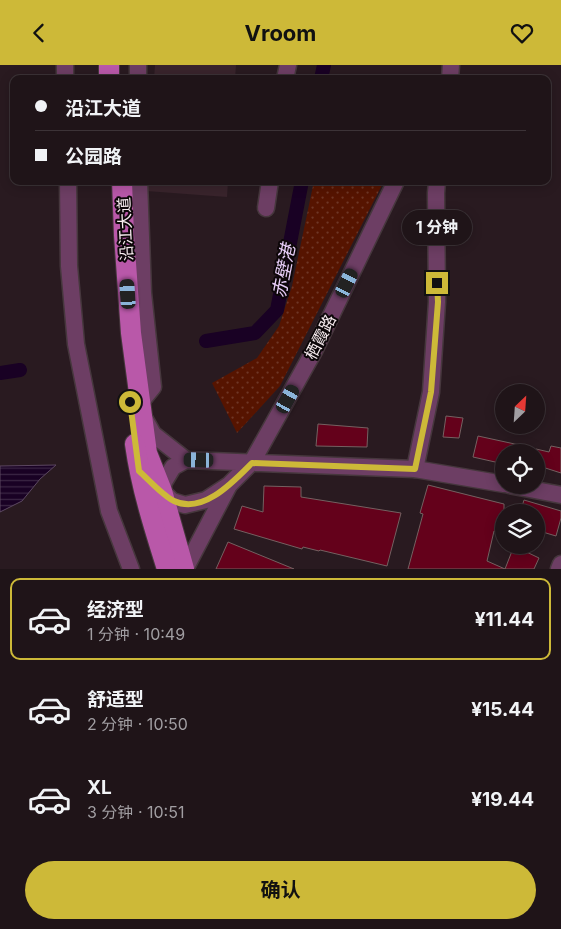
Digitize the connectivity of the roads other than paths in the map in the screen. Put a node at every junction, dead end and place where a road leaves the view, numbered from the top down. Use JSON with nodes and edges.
{"nodes":[{"id":1,"x":68,"y":185,"type":"edge"},
{"id":2,"x":110,"y":185,"type":"edge"},
{"id":3,"x":122,"y":185,"type":"edge"},
{"id":4,"x":138,"y":185,"type":"edge"},
{"id":5,"x":269,"y":185,"type":"edge"},
{"id":6,"x":394,"y":185,"type":"edge"},
{"id":7,"x":437,"y":185,"type":"edge"},
{"id":8,"x":266,"y":208,"type":"dead end"},
{"id":9,"x":141,"y":408,"type":"junction"},
{"id":10,"x":186,"y":459,"type":"junction"},
{"id":11,"x":252,"y":463,"type":"junction"},
{"id":12,"x":415,"y":469,"type":"junction"},
{"id":13,"x":139,"y":471,"type":"junction"},
{"id":14,"x":495,"y":482,"type":"edge"},
{"id":15,"x":229,"y":485,"type":"junction"},
{"id":16,"x":162,"y":491,"type":"junction"},
{"id":17,"x":545,"y":492,"type":"edge"},
{"id":18,"x":561,"y":495,"type":"edge"},
{"id":19,"x":561,"y":564,"type":"edge"},
{"id":20,"x":131,"y":569,"type":"edge"},
{"id":21,"x":167,"y":569,"type":"edge"},
{"id":22,"x":184,"y":569,"type":"edge"},
{"id":23,"x":559,"y":569,"type":"edge"}],
"edges":[{"from":1,"to":20,"type":"street"},
{"from":2,"to":13,"type":"main road","name":"沿江大道"},
{"from":3,"to":9,"type":"main road","name":"沿江大道"},
{"from":4,"to":9,"type":"street"},
{"from":5,"to":8,"type":"street"},
{"from":6,"to":11,"type":"street","name":"栖霞路"},
{"from":7,"to":12,"type":"street"},
{"from":9,"to":10,"type":"street"},
{"from":9,"to":16,"type":"main road","name":"沿江大道"},
{"from":10,"to":11,"type":"street"},
{"from":10,"to":16,"type":"street"},
{"from":11,"to":12,"type":"street"},
{"from":11,"to":15,"type":"street","name":"栖霞路"},
{"from":12,"to":14,"type":"street"},
{"from":13,"to":16,"type":"street"},
{"from":13,"to":21,"type":"main road","name":"沿江大道"},
{"from":15,"to":16,"type":"street"},
{"from":15,"to":22,"type":"street"},
{"from":16,"to":22,"type":"main road","name":"沿江大道"},
{"from":17,"to":18,"type":"street"},
{"from":19,"to":23,"type":"street"}]}
